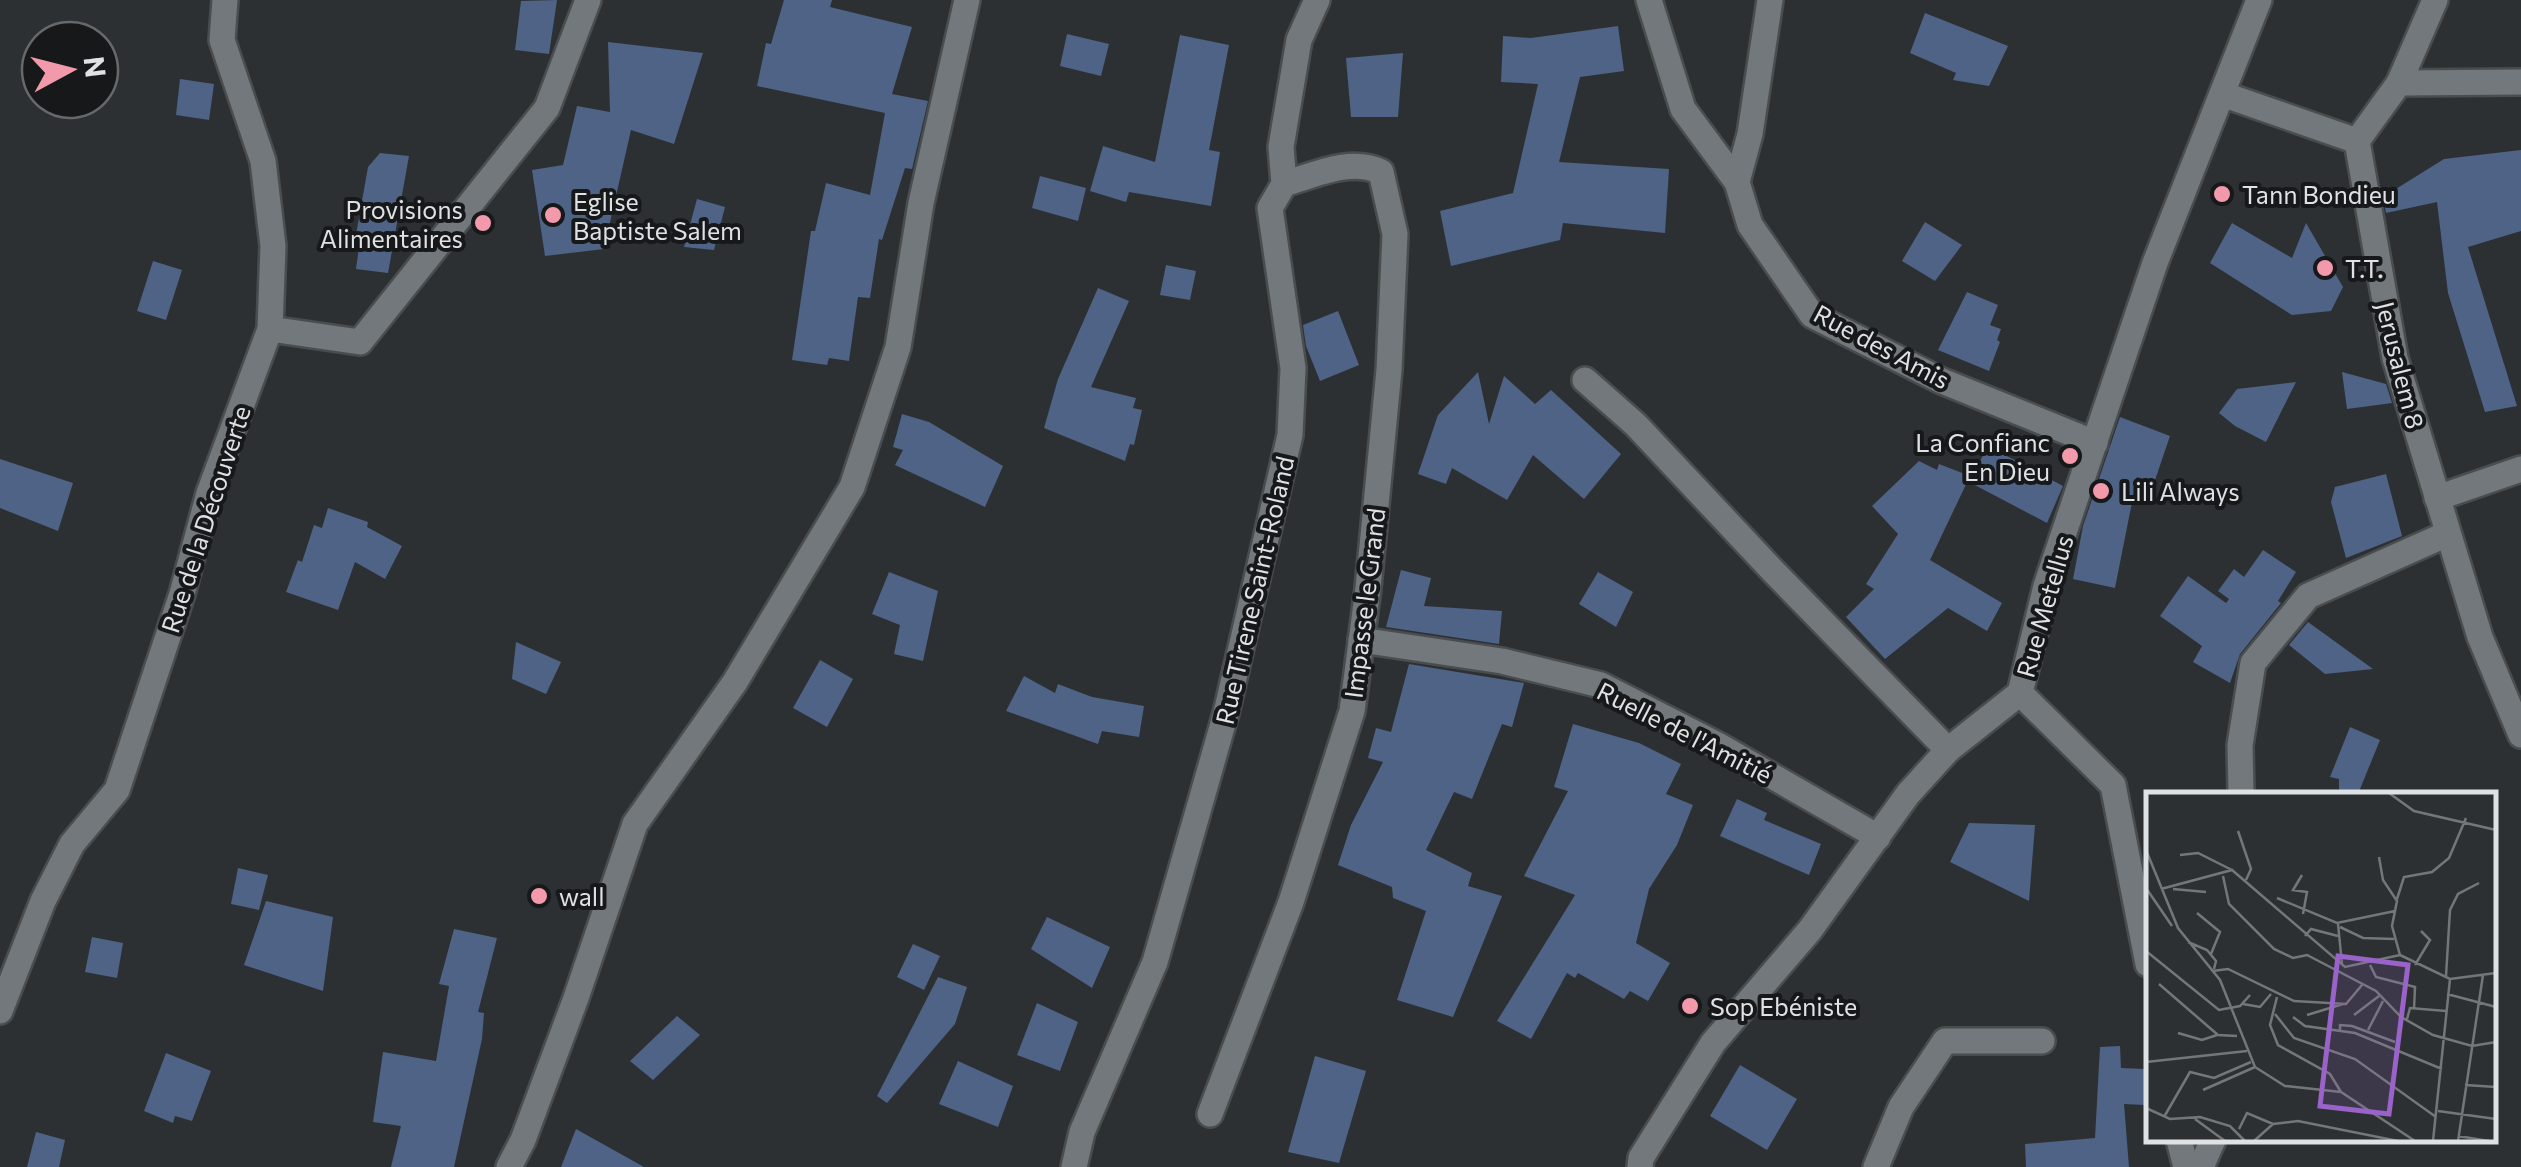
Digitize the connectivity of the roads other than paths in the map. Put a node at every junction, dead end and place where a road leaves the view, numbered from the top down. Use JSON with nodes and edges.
{"nodes":[{"id":1,"x":225,"y":0,"type":"edge"},
{"id":2,"x":588,"y":0,"type":"edge"},
{"id":3,"x":967,"y":0,"type":"edge"},
{"id":4,"x":1316,"y":0,"type":"edge"},
{"id":5,"x":1649,"y":0,"type":"edge"},
{"id":6,"x":1770,"y":0,"type":"edge"},
{"id":7,"x":2260,"y":0,"type":"edge"},
{"id":8,"x":2434,"y":0,"type":"edge"},
{"id":9,"x":2521,"y":82,"type":"edge"},
{"id":10,"x":2399,"y":83,"type":"junction"},
{"id":11,"x":2222,"y":94,"type":"junction"},
{"id":12,"x":2358,"y":141,"type":"junction"},
{"id":13,"x":1738,"y":182,"type":"junction"},
{"id":14,"x":1284,"y":184,"type":"junction"},
{"id":15,"x":270,"y":329,"type":"junction"},
{"id":16,"x":1585,"y":380,"type":"dead end"},
{"id":17,"x":2095,"y":444,"type":"junction"},
{"id":18,"x":2521,"y":469,"type":"edge"},
{"id":19,"x":2437,"y":498,"type":"junction"},
{"id":20,"x":2447,"y":534,"type":"junction"},
{"id":21,"x":1361,"y":640,"type":"junction"},
{"id":22,"x":2020,"y":693,"type":"junction"},
{"id":23,"x":2521,"y":735,"type":"edge"},
{"id":24,"x":1948,"y":750,"type":"junction"},
{"id":25,"x":2241,"y":792,"type":"edge"},
{"id":26,"x":1878,"y":837,"type":"junction"},
{"id":27,"x":2146,"y":954,"type":"edge"},
{"id":28,"x":0,"y":1011,"type":"edge"},
{"id":29,"x":2042,"y":1041,"type":"dead end"},
{"id":30,"x":1210,"y":1114,"type":"dead end"},
{"id":31,"x":2180,"y":1142,"type":"edge"},
{"id":32,"x":2212,"y":1142,"type":"edge"},
{"id":33,"x":509,"y":1167,"type":"edge"},
{"id":34,"x":1074,"y":1167,"type":"edge"},
{"id":35,"x":1640,"y":1167,"type":"edge"},
{"id":36,"x":1876,"y":1167,"type":"edge"},
{"id":37,"x":2186,"y":1167,"type":"edge"},
{"id":38,"x":2201,"y":1167,"type":"edge"}],
"edges":[{"from":1,"to":15,"type":"street","name":"Rue de la Découverte"},
{"from":2,"to":15,"type":"street"},
{"from":3,"to":33,"type":"street"},
{"from":4,"to":14,"type":"street","name":"Rue Tirene Saint-Roland"},
{"from":5,"to":13,"type":"street"},
{"from":6,"to":13,"type":"street"},
{"from":7,"to":11,"type":"street","name":"Rue Metellus"},
{"from":8,"to":10,"type":"street"},
{"from":9,"to":10,"type":"street"},
{"from":10,"to":12,"type":"street"},
{"from":11,"to":12,"type":"street"},
{"from":11,"to":17,"type":"street","name":"Rue Metellus"},
{"from":12,"to":19,"type":"street","name":"Jerusalem 8"},
{"from":13,"to":17,"type":"street","name":"Rue des Amis"},
{"from":14,"to":21,"type":"street","name":"Impasse le Grand"},
{"from":14,"to":34,"type":"street","name":"Rue Tirene Saint-Roland"},
{"from":15,"to":28,"type":"street","name":"Rue de la Découverte"},
{"from":16,"to":24,"type":"street"},
{"from":17,"to":22,"type":"street","name":"Rue Metellus"},
{"from":18,"to":19,"type":"street"},
{"from":19,"to":20,"type":"street","name":"Jerusalem 8"},
{"from":20,"to":23,"type":"street","name":"Jerusalem 8"},
{"from":20,"to":25,"type":"street"},
{"from":21,"to":26,"type":"street","name":"Ruelle de l'Amitié"},
{"from":21,"to":30,"type":"street","name":"Impasse le Grand"},
{"from":22,"to":24,"type":"street","name":"Rue Metellus"},
{"from":22,"to":27,"type":"street"},
{"from":24,"to":26,"type":"street","name":"Rue Metellus"},
{"from":26,"to":35,"type":"street","name":"Rue Metellus"},
{"from":29,"to":36,"type":"street"},
{"from":31,"to":37,"type":"street"},
{"from":32,"to":38,"type":"street"}]}
